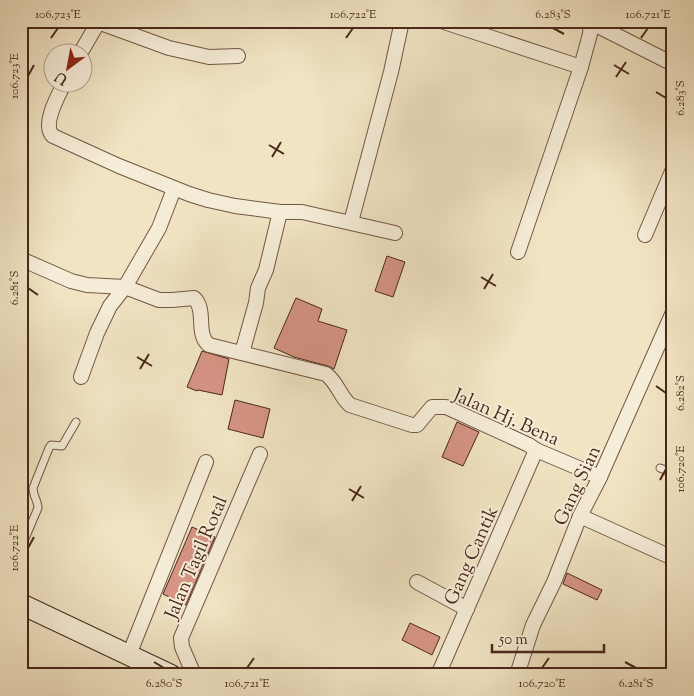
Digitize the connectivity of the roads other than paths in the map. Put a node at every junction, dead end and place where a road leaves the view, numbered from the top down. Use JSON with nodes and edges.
{"nodes":[{"id":1,"x":402,"y":21,"type":"edge"},
{"id":2,"x":441,"y":21,"type":"edge"},
{"id":3,"x":97,"y":22,"type":"edge"},
{"id":4,"x":590,"y":22,"type":"edge"},
{"id":5,"x":86,"y":42,"type":"edge"},
{"id":6,"x":238,"y":56,"type":"dead end"},
{"id":7,"x":673,"y":64,"type":"edge"},
{"id":8,"x":581,"y":67,"type":"junction"},
{"id":9,"x":60,"y":92,"type":"edge"},
{"id":10,"x":673,"y":169,"type":"edge"},
{"id":11,"x":174,"y":189,"type":"junction"},
{"id":12,"x":280,"y":212,"type":"junction"},
{"id":13,"x":351,"y":222,"type":"junction"},
{"id":14,"x":395,"y":233,"type":"dead end"},
{"id":15,"x":645,"y":235,"type":"dead end"},
{"id":16,"x":518,"y":252,"type":"dead end"},
{"id":17,"x":21,"y":259,"type":"edge"},
{"id":18,"x":125,"y":287,"type":"junction"},
{"id":19,"x":673,"y":312,"type":"edge"},
{"id":20,"x":242,"y":352,"type":"junction"},
{"id":21,"x":82,"y":377,"type":"dead end"},
{"id":22,"x":76,"y":422,"type":"dead end"},
{"id":23,"x":536,"y":450,"type":"junction"},
{"id":24,"x":260,"y":454,"type":"dead end"},
{"id":25,"x":206,"y":462,"type":"dead end"},
{"id":26,"x":660,"y":468,"type":"dead end"},
{"id":27,"x":673,"y":473,"type":"edge"},
{"id":28,"x":600,"y":477,"type":"junction"},
{"id":29,"x":580,"y":516,"type":"junction"},
{"id":30,"x":21,"y":548,"type":"edge"},
{"id":31,"x":673,"y":558,"type":"edge"},
{"id":32,"x":417,"y":582,"type":"dead end"},
{"id":33,"x":21,"y":604,"type":"edge"},
{"id":34,"x":467,"y":609,"type":"junction"},
{"id":35,"x":129,"y":654,"type":"junction"},
{"id":36,"x":172,"y":675,"type":"edge"},
{"id":37,"x":194,"y":675,"type":"edge"},
{"id":38,"x":438,"y":675,"type":"edge"},
{"id":39,"x":517,"y":675,"type":"edge"}],
"edges":[{"from":1,"to":13,"type":"street"},
{"from":2,"to":8,"type":"street"},
{"from":3,"to":5,"type":"street"},
{"from":3,"to":6,"type":"street"},
{"from":4,"to":7,"type":"street"},
{"from":4,"to":8,"type":"street"},
{"from":8,"to":16,"type":"street"},
{"from":9,"to":11,"type":"street"},
{"from":10,"to":15,"type":"street"},
{"from":11,"to":12,"type":"street"},
{"from":11,"to":18,"type":"street"},
{"from":12,"to":13,"type":"street"},
{"from":12,"to":20,"type":"street"},
{"from":13,"to":14,"type":"street"},
{"from":17,"to":18,"type":"street","name":"Jalan Hj. Bena"},
{"from":18,"to":20,"type":"street","name":"Jalan Hj. Bena"},
{"from":18,"to":21,"type":"street"},
{"from":19,"to":28,"type":"street","name":"Gang Sian"},
{"from":20,"to":23,"type":"street","name":"Jalan Hj. Bena"},
{"from":22,"to":30,"type":"lane"},
{"from":23,"to":28,"type":"street","name":"Jalan Hj. Bena"},
{"from":23,"to":34,"type":"street","name":"Gang Cantik"},
{"from":24,"to":37,"type":"street","name":"Jalan Tagil Rotal"},
{"from":25,"to":35,"type":"street"},
{"from":26,"to":27,"type":"lane"},
{"from":28,"to":29,"type":"street","name":"Gang Sian"},
{"from":29,"to":31,"type":"street"},
{"from":29,"to":39,"type":"street","name":"Gang Sian"},
{"from":32,"to":34,"type":"street"},
{"from":33,"to":35,"type":"main road"},
{"from":34,"to":38,"type":"street","name":"Gang Cantik"},
{"from":35,"to":36,"type":"main road"}]}
